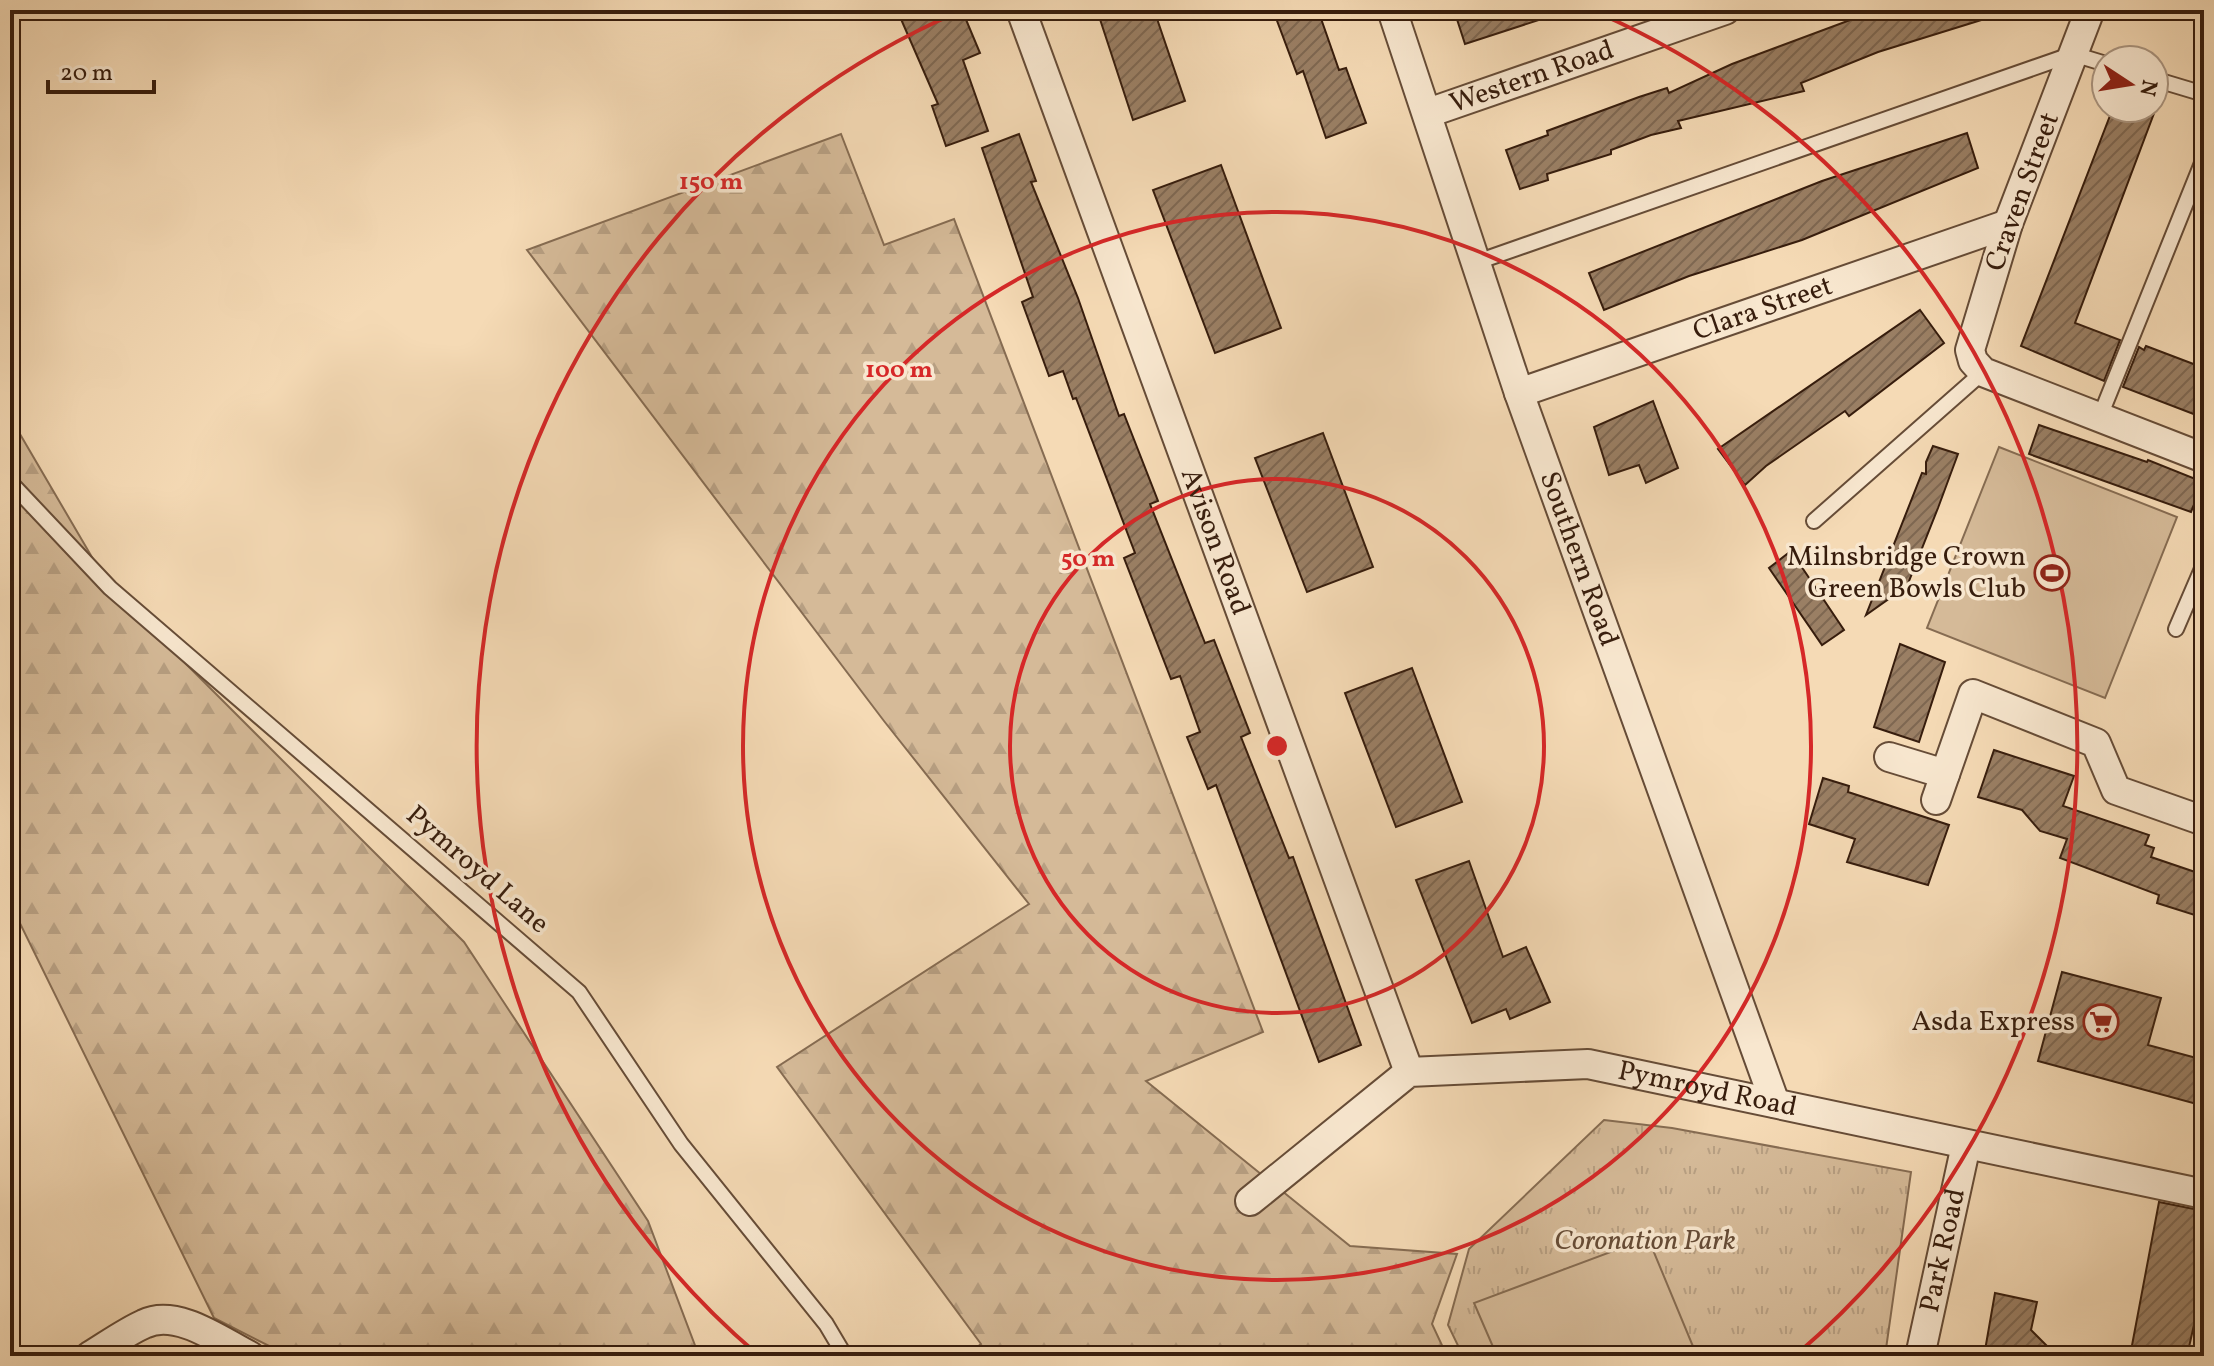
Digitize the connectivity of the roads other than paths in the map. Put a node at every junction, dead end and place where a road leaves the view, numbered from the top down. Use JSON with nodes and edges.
{"nodes":[{"id":1,"x":1021,"y":10,"type":"edge"},
{"id":2,"x":1392,"y":10,"type":"edge"},
{"id":3,"x":1725,"y":10,"type":"edge"},
{"id":4,"x":2090,"y":10,"type":"edge"},
{"id":5,"x":2073,"y":54,"type":"junction"},
{"id":6,"x":2090,"y":59,"type":"edge"},
{"id":7,"x":2170,"y":84,"type":"edge"},
{"id":8,"x":2204,"y":94,"type":"edge"},
{"id":9,"x":1428,"y":113,"type":"junction"},
{"id":10,"x":2204,"y":158,"type":"edge"},
{"id":11,"x":2008,"y":224,"type":"junction"},
{"id":12,"x":1477,"y":262,"type":"junction"},
{"id":13,"x":1983,"y":372,"type":"junction"},
{"id":14,"x":1519,"y":393,"type":"junction"},
{"id":15,"x":2099,"y":419,"type":"junction"},
{"id":16,"x":2204,"y":458,"type":"edge"},
{"id":17,"x":10,"y":482,"type":"edge"},
{"id":18,"x":1814,"y":521,"type":"dead end"},
{"id":19,"x":2204,"y":564,"type":"edge"},
{"id":20,"x":2176,"y":629,"type":"dead end"},
{"id":21,"x":1889,"y":757,"type":"dead end"},
{"id":22,"x":2204,"y":821,"type":"edge"},
{"id":23,"x":1409,"y":1072,"type":"junction"},
{"id":24,"x":1775,"y":1103,"type":"junction"},
{"id":25,"x":1966,"y":1145,"type":"junction"},
{"id":26,"x":2204,"y":1194,"type":"edge"},
{"id":27,"x":1250,"y":1201,"type":"dead end"},
{"id":28,"x":90,"y":1356,"type":"edge"},
{"id":29,"x":250,"y":1356,"type":"edge"},
{"id":30,"x":845,"y":1356,"type":"edge"},
{"id":31,"x":1920,"y":1356,"type":"edge"}],
"edges":[{"from":1,"to":23,"type":"street","name":"Avison Road"},
{"from":2,"to":9,"type":"street","name":"Southern Road"},
{"from":3,"to":9,"type":"street","name":"Western Road"},
{"from":4,"to":5,"type":"street","name":"Craven Street"},
{"from":5,"to":6,"type":"lane"},
{"from":5,"to":11,"type":"street","name":"Craven Street"},
{"from":5,"to":12,"type":"lane"},
{"from":7,"to":8,"type":"lane"},
{"from":9,"to":12,"type":"street","name":"Southern Road"},
{"from":10,"to":15,"type":"lane"},
{"from":11,"to":13,"type":"street","name":"Craven Street"},
{"from":11,"to":14,"type":"street","name":"Clara Street"},
{"from":12,"to":14,"type":"street","name":"Southern Road"},
{"from":13,"to":15,"type":"street"},
{"from":13,"to":18,"type":"lane"},
{"from":14,"to":24,"type":"street","name":"Southern Road"},
{"from":15,"to":16,"type":"street"},
{"from":17,"to":30,"type":"lane","name":"Pymroyd Lane"},
{"from":19,"to":20,"type":"lane"},
{"from":21,"to":22,"type":"street"},
{"from":23,"to":24,"type":"street","name":"Pymroyd Road"},
{"from":23,"to":27,"type":"street"},
{"from":24,"to":25,"type":"street","name":"Pymroyd Road"},
{"from":25,"to":26,"type":"street","name":"Pymroyd Road"},
{"from":25,"to":31,"type":"street","name":"Park Road"},
{"from":28,"to":29,"type":"street"}]}
